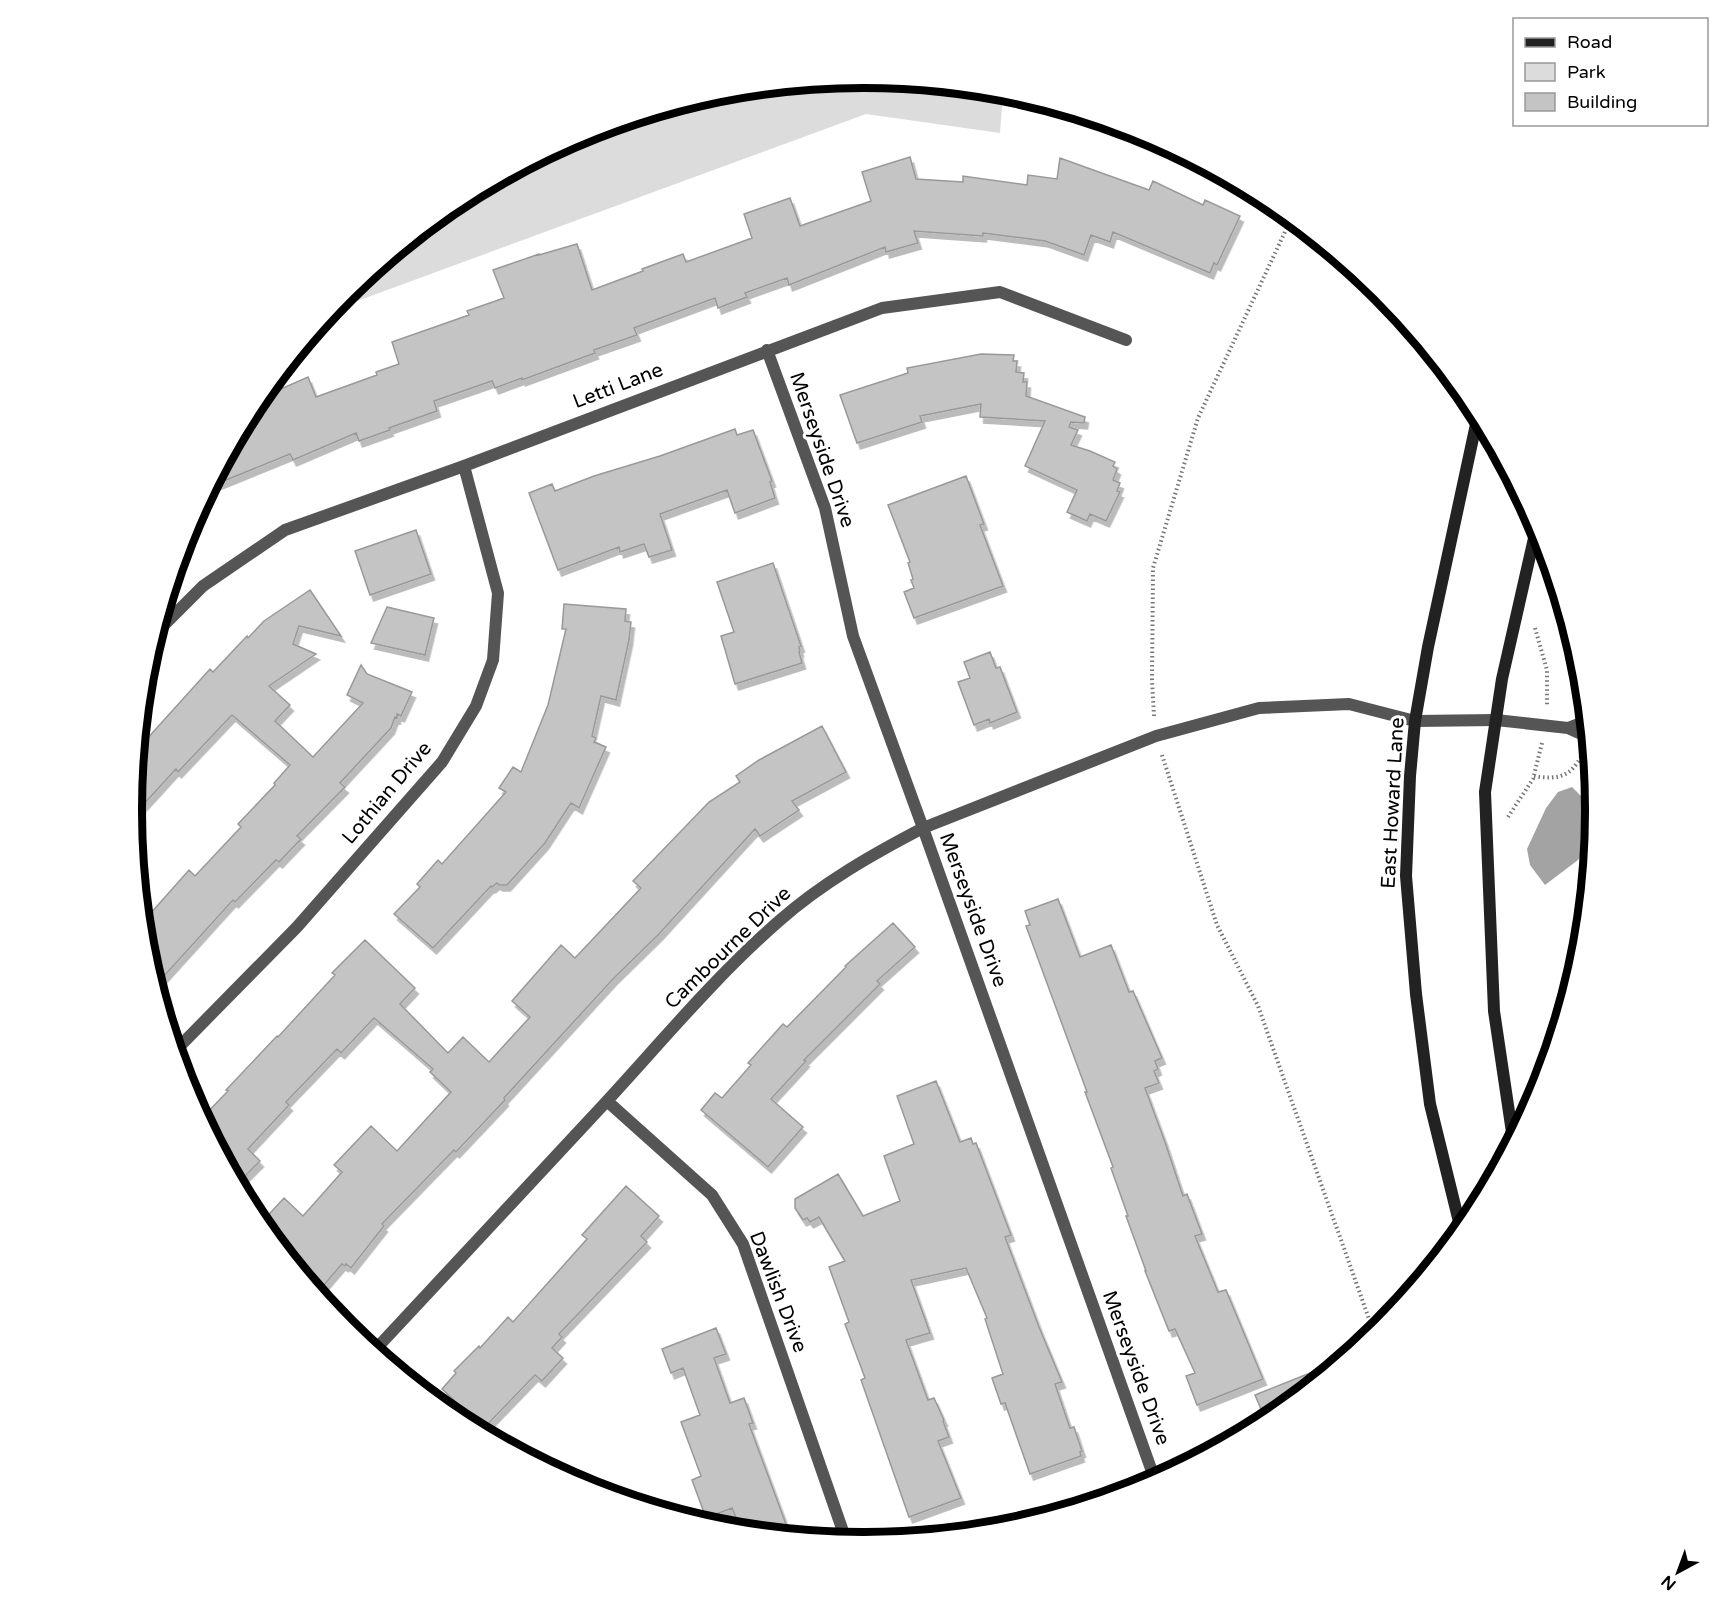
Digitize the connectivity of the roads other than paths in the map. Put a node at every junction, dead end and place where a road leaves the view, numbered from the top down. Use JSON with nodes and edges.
{"nodes":[{"id":1,"x":1126,"y":340,"type":"dead end"},
{"id":2,"x":767,"y":351,"type":"junction"},
{"id":3,"x":1475,"y":428,"type":"edge"},
{"id":4,"x":464,"y":466,"type":"junction"},
{"id":5,"x":1533,"y":542,"type":"edge"},
{"id":6,"x":166,"y":623,"type":"edge"},
{"id":7,"x":1496,"y":720,"type":"junction"},
{"id":8,"x":1415,"y":721,"type":"junction"},
{"id":9,"x":1579,"y":724,"type":"edge"},
{"id":10,"x":1568,"y":728,"type":"junction"},
{"id":11,"x":1580,"y":733,"type":"edge"},
{"id":12,"x":923,"y":828,"type":"junction"},
{"id":13,"x":181,"y":1045,"type":"edge"},
{"id":14,"x":607,"y":1101,"type":"junction"},
{"id":15,"x":1511,"y":1127,"type":"edge"},
{"id":16,"x":1458,"y":1218,"type":"edge"},
{"id":17,"x":380,"y":1345,"type":"edge"},
{"id":18,"x":1152,"y":1471,"type":"edge"},
{"id":19,"x":843,"y":1531,"type":"edge"}],
"edges":[{"from":1,"to":2,"type":"street","name":"Letti Lane"},
{"from":2,"to":4,"type":"street","name":"Letti Lane"},
{"from":2,"to":12,"type":"street","name":"Merseyside Drive"},
{"from":3,"to":8,"type":"main road","name":"East Howard Lane"},
{"from":4,"to":6,"type":"street","name":"Letti Lane"},
{"from":4,"to":13,"type":"street","name":"Lothian Drive"},
{"from":5,"to":7,"type":"main road"},
{"from":7,"to":8,"type":"street","name":"Cambourne Drive"},
{"from":7,"to":10,"type":"street","name":"Cambourne Drive"},
{"from":7,"to":15,"type":"main road"},
{"from":8,"to":12,"type":"street","name":"Cambourne Drive"},
{"from":8,"to":16,"type":"main road","name":"East Howard Lane"},
{"from":9,"to":10,"type":"street"},
{"from":10,"to":11,"type":"street"},
{"from":12,"to":14,"type":"street","name":"Cambourne Drive"},
{"from":12,"to":18,"type":"street","name":"Merseyside Drive"},
{"from":14,"to":17,"type":"street","name":"Cambourne Drive"},
{"from":14,"to":19,"type":"street","name":"Dawlish Drive"}]}
